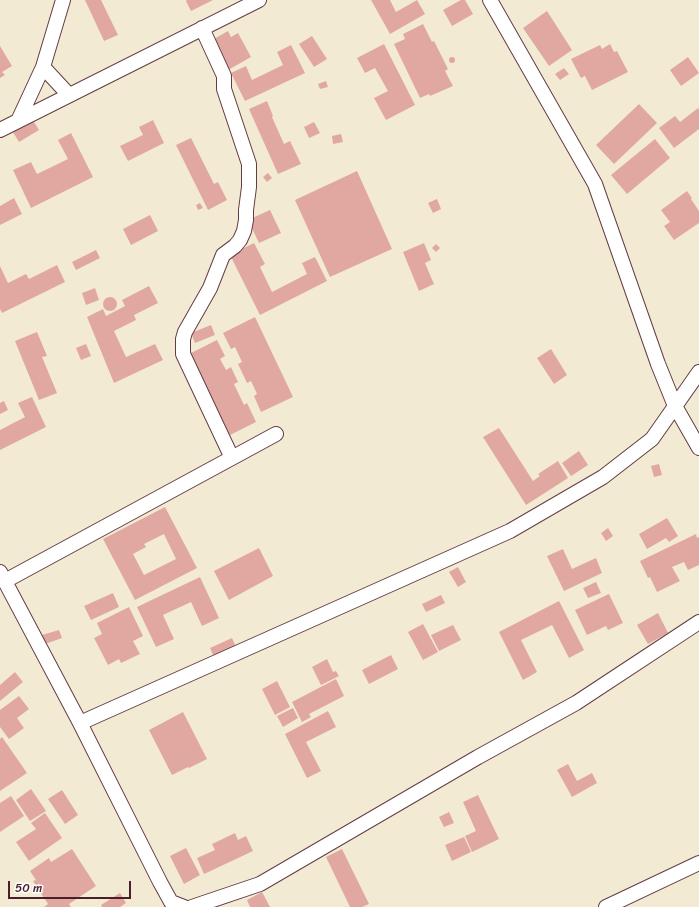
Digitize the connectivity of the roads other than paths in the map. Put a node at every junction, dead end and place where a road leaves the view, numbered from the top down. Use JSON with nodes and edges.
{"nodes":[{"id":1,"x":63,"y":0,"type":"edge"},
{"id":2,"x":259,"y":0,"type":"edge"},
{"id":3,"x":490,"y":0,"type":"edge"},
{"id":4,"x":202,"y":28,"type":"junction"},
{"id":5,"x":43,"y":67,"type":"junction"},
{"id":6,"x":69,"y":95,"type":"junction"},
{"id":7,"x":18,"y":121,"type":"junction"},
{"id":8,"x":0,"y":130,"type":"edge"},
{"id":9,"x":699,"y":372,"type":"edge"},
{"id":10,"x":675,"y":406,"type":"junction"},
{"id":11,"x":276,"y":434,"type":"dead end"},
{"id":12,"x":699,"y":448,"type":"edge"},
{"id":13,"x":232,"y":458,"type":"junction"},
{"id":14,"x":2,"y":576,"type":"edge"},
{"id":15,"x":699,"y":622,"type":"edge"},
{"id":16,"x":80,"y":723,"type":"junction"},
{"id":17,"x":699,"y":863,"type":"edge"},
{"id":18,"x":184,"y":907,"type":"edge"},
{"id":19,"x":192,"y":907,"type":"edge"},
{"id":20,"x":606,"y":907,"type":"edge"}],
"edges":[{"from":1,"to":5,"type":"street"},
{"from":2,"to":4,"type":"street"},
{"from":3,"to":10,"type":"street"},
{"from":4,"to":6,"type":"street"},
{"from":4,"to":13,"type":"street"},
{"from":5,"to":6,"type":"street"},
{"from":5,"to":7,"type":"street"},
{"from":6,"to":7,"type":"street"},
{"from":7,"to":8,"type":"street"},
{"from":9,"to":10,"type":"street"},
{"from":10,"to":12,"type":"street"},
{"from":10,"to":16,"type":"street"},
{"from":11,"to":13,"type":"street"},
{"from":13,"to":14,"type":"street"},
{"from":14,"to":16,"type":"street"},
{"from":15,"to":19,"type":"street"},
{"from":16,"to":18,"type":"street"},
{"from":17,"to":20,"type":"street"}]}
